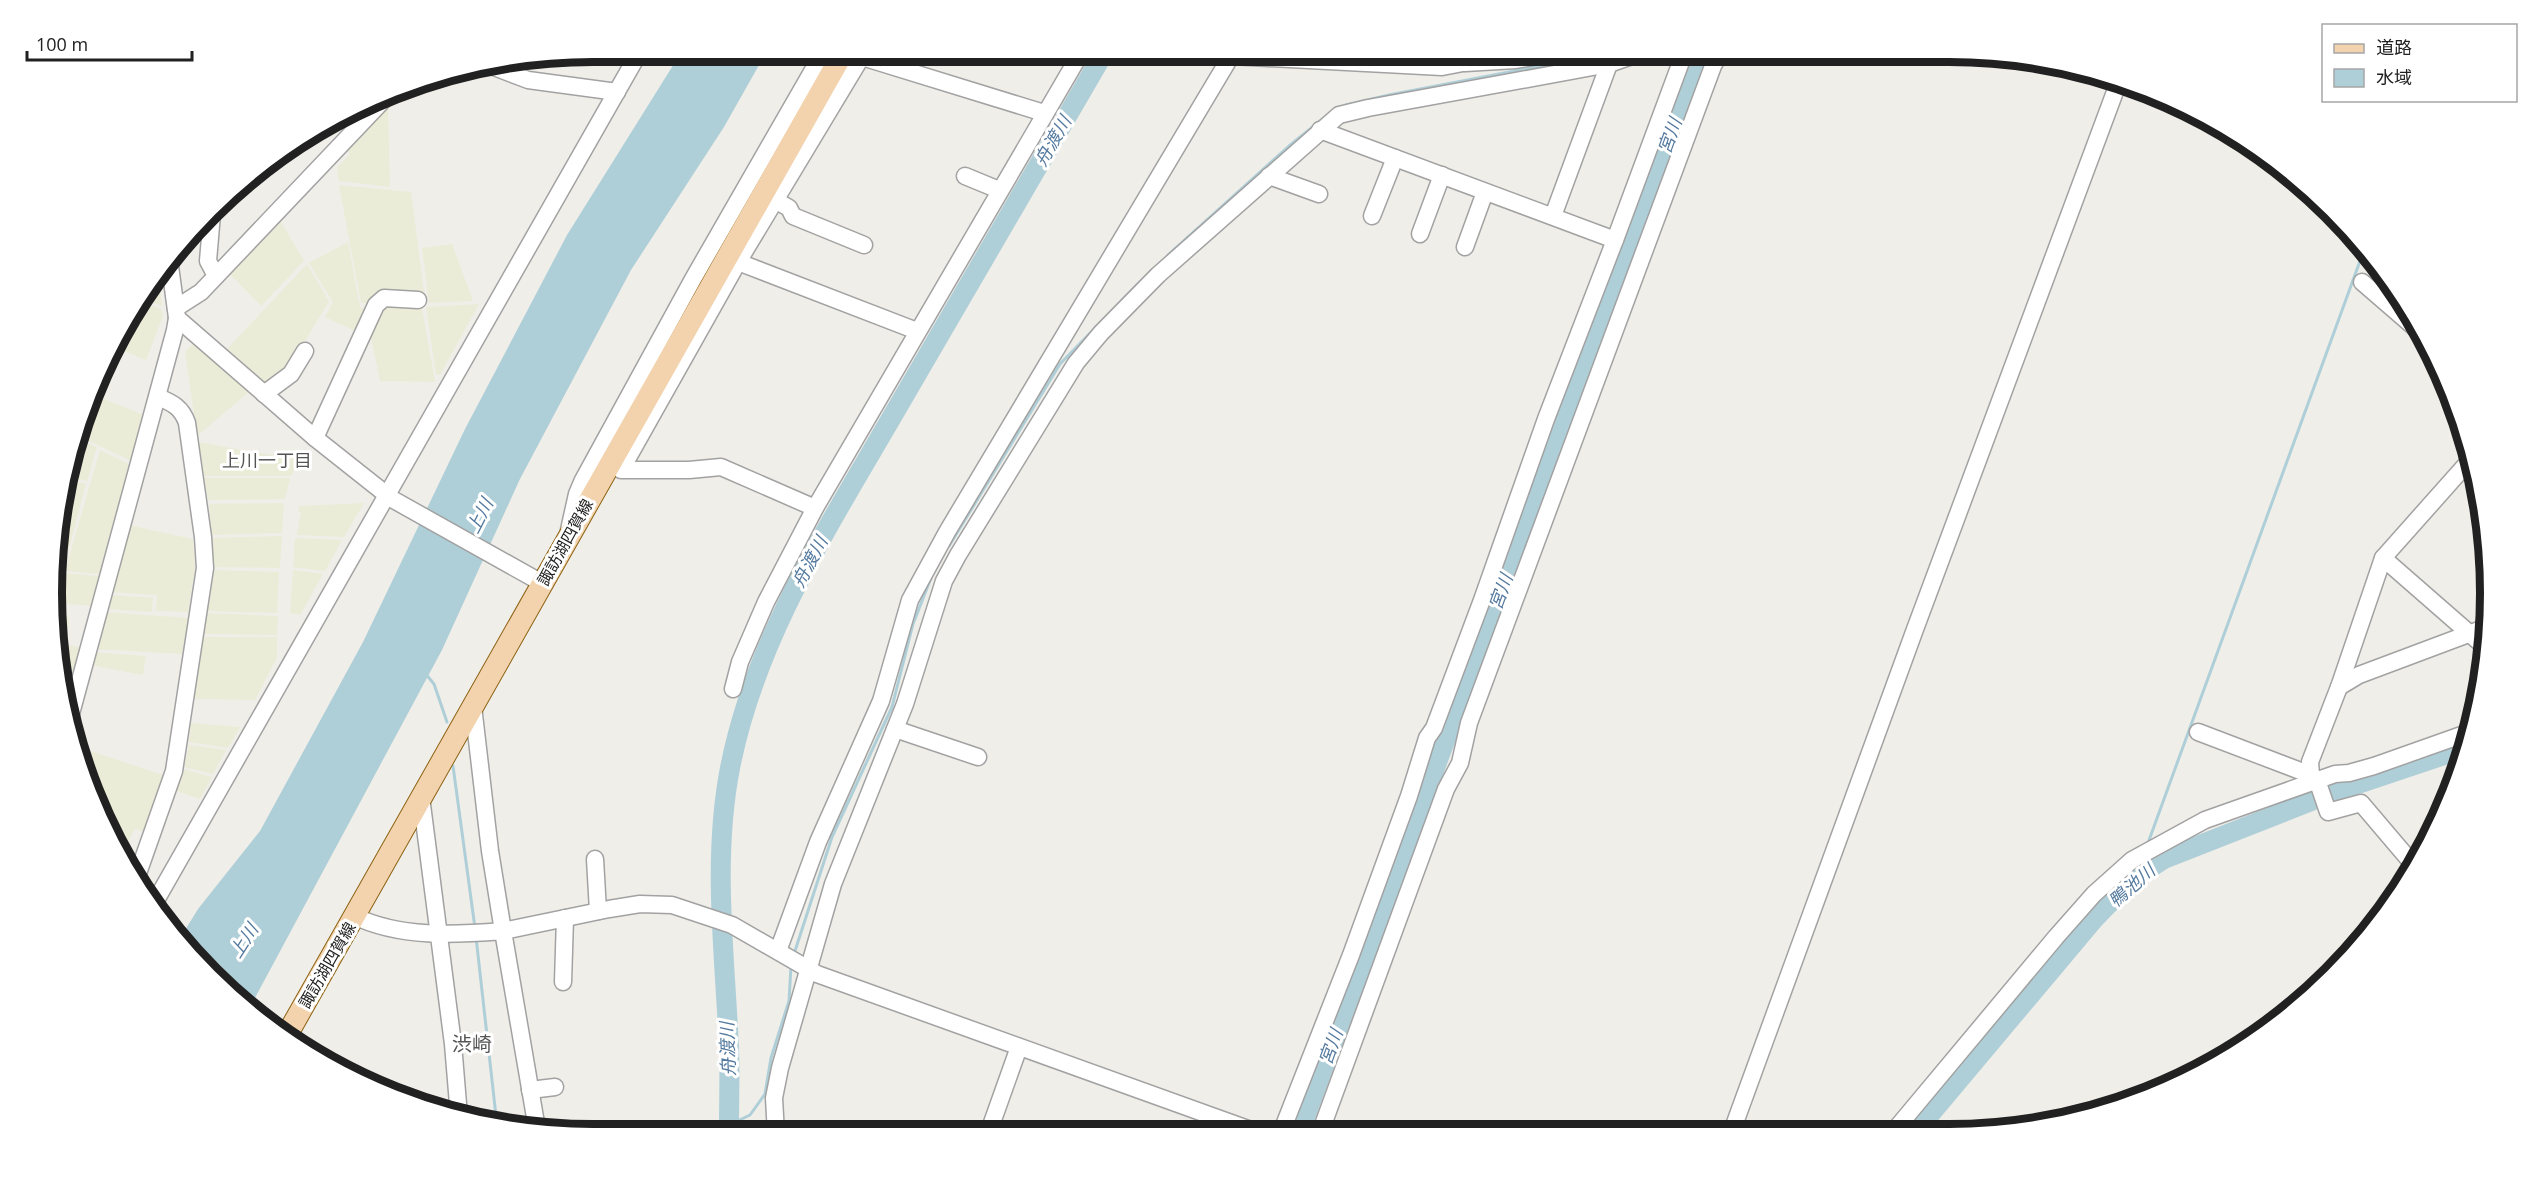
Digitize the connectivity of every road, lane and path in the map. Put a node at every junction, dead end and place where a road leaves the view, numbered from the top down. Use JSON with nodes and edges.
{"nodes":[{"id":1,"x":634,"y":62,"type":"edge"},
{"id":2,"x":818,"y":62,"type":"edge"},
{"id":3,"x":852,"y":62,"type":"edge"},
{"id":4,"x":852,"y":62,"type":"edge"},
{"id":5,"x":885,"y":62,"type":"edge"},
{"id":6,"x":1075,"y":62,"type":"edge"},
{"id":7,"x":1228,"y":62,"type":"edge"},
{"id":8,"x":1353,"y":62,"type":"edge"},
{"id":9,"x":1481,"y":62,"type":"edge"},
{"id":10,"x":1615,"y":62,"type":"edge"},
{"id":11,"x":1681,"y":62,"type":"edge"},
{"id":12,"x":1715,"y":62,"type":"edge"},
{"id":13,"x":1463,"y":63,"type":"joint"},
{"id":14,"x":1609,"y":64,"type":"junction"},
{"id":15,"x":500,"y":70,"type":"edge"},
{"id":16,"x":2116,"y":89,"type":"edge"},
{"id":17,"x":617,"y":92,"type":"junction"},
{"id":18,"x":375,"y":108,"type":"edge"},
{"id":19,"x":1044,"y":113,"type":"junction"},
{"id":20,"x":1320,"y":130,"type":"junction"},
{"id":21,"x":1395,"y":158,"type":"junction"},
{"id":22,"x":965,"y":176,"type":"dead end"},
{"id":23,"x":1269,"y":176,"type":"junction"},
{"id":24,"x":1442,"y":176,"type":"junction"},
{"id":25,"x":999,"y":190,"type":"junction"},
{"id":26,"x":1485,"y":192,"type":"junction"},
{"id":27,"x":1319,"y":194,"type":"dead end"},
{"id":28,"x":775,"y":200,"type":"junction"},
{"id":29,"x":1372,"y":216,"type":"dead end"},
{"id":30,"x":1553,"y":216,"type":"junction"},
{"id":31,"x":211,"y":223,"type":"edge"},
{"id":32,"x":1420,"y":234,"type":"dead end"},
{"id":33,"x":1615,"y":240,"type":"junction"},
{"id":34,"x":864,"y":245,"type":"dead end"},
{"id":35,"x":1465,"y":248,"type":"dead end"},
{"id":36,"x":738,"y":262,"type":"junction"},
{"id":37,"x":170,"y":270,"type":"edge"},
{"id":38,"x":216,"y":276,"type":"junction"},
{"id":39,"x":2362,"y":282,"type":"dead end"},
{"id":40,"x":418,"y":300,"type":"dead end"},
{"id":41,"x":176,"y":313,"type":"junction"},
{"id":42,"x":2401,"y":316,"type":"edge"},
{"id":43,"x":917,"y":331,"type":"junction"},
{"id":44,"x":305,"y":351,"type":"dead end"},
{"id":45,"x":264,"y":394,"type":"junction"},
{"id":46,"x":158,"y":397,"type":"junction"},
{"id":47,"x":315,"y":438,"type":"junction"},
{"id":48,"x":2464,"y":467,"type":"edge"},
{"id":49,"x":389,"y":496,"type":"junction"},
{"id":50,"x":815,"y":508,"type":"junction"},
{"id":51,"x":568,"y":536,"type":"junction"},
{"id":52,"x":2384,"y":558,"type":"junction"},
{"id":53,"x":538,"y":581,"type":"junction"},
{"id":54,"x":2478,"y":630,"type":"edge"},
{"id":55,"x":2470,"y":633,"type":"junction"},
{"id":56,"x":2477,"y":640,"type":"edge"},
{"id":57,"x":2339,"y":687,"type":"junction"},
{"id":58,"x":733,"y":689,"type":"dead end"},
{"id":59,"x":74,"y":704,"type":"edge"},
{"id":60,"x":473,"y":706,"type":"junction"},
{"id":61,"x":895,"y":729,"type":"junction"},
{"id":62,"x":2198,"y":732,"type":"dead end"},
{"id":63,"x":2460,"y":736,"type":"edge"},
{"id":64,"x":978,"y":757,"type":"dead end"},
{"id":65,"x":2314,"y":777,"type":"junction"},
{"id":66,"x":421,"y":797,"type":"junction"},
{"id":67,"x":2408,"y":859,"type":"edge"},
{"id":68,"x":595,"y":860,"type":"dead end"},
{"id":69,"x":139,"y":869,"type":"edge"},
{"id":70,"x":158,"y":898,"type":"edge"},
{"id":71,"x":598,"y":911,"type":"junction"},
{"id":72,"x":354,"y":916,"type":"junction"},
{"id":73,"x":565,"y":918,"type":"junction"},
{"id":74,"x":503,"y":931,"type":"junction"},
{"id":75,"x":440,"y":934,"type":"junction"},
{"id":76,"x":778,"y":951,"type":"junction"},
{"id":77,"x":807,"y":969,"type":"junction"},
{"id":78,"x":563,"y":982,"type":"dead end"},
{"id":79,"x":290,"y":1029,"type":"edge"},
{"id":80,"x":1019,"y":1047,"type":"junction"},
{"id":81,"x":555,"y":1087,"type":"dead end"},
{"id":82,"x":530,"y":1090,"type":"junction"},
{"id":83,"x":458,"y":1107,"type":"edge"},
{"id":84,"x":535,"y":1121,"type":"edge"},
{"id":85,"x":775,"y":1124,"type":"edge"},
{"id":86,"x":992,"y":1124,"type":"edge"},
{"id":87,"x":1234,"y":1124,"type":"edge"},
{"id":88,"x":1285,"y":1124,"type":"edge"},
{"id":89,"x":1323,"y":1124,"type":"edge"},
{"id":90,"x":1735,"y":1124,"type":"edge"},
{"id":91,"x":1900,"y":1124,"type":"edge"}],
"edges":[{"from":1,"to":17,"type":"street"},
{"from":2,"to":51,"type":"street"},
{"from":3,"to":51,"type":"main road","name":"諏訪湖四賀線"},
{"from":4,"to":28,"type":"street"},
{"from":5,"to":19,"type":"street"},
{"from":6,"to":19,"type":"street"},
{"from":7,"to":76,"type":"street"},
{"from":8,"to":13,"type":"street"},
{"from":9,"to":13,"type":"street"},
{"from":10,"to":14,"type":"street"},
{"from":11,"to":33,"type":"street"},
{"from":12,"to":89,"type":"street"},
{"from":14,"to":20,"type":"street"},
{"from":14,"to":30,"type":"street"},
{"from":15,"to":17,"type":"street"},
{"from":16,"to":90,"type":"street"},
{"from":17,"to":49,"type":"street"},
{"from":18,"to":38,"type":"street"},
{"from":19,"to":25,"type":"street"},
{"from":20,"to":21,"type":"street"},
{"from":20,"to":23,"type":"street"},
{"from":21,"to":24,"type":"street"},
{"from":21,"to":29,"type":"street"},
{"from":22,"to":25,"type":"street"},
{"from":23,"to":27,"type":"street"},
{"from":23,"to":61,"type":"street"},
{"from":24,"to":26,"type":"street"},
{"from":24,"to":32,"type":"street"},
{"from":25,"to":43,"type":"street"},
{"from":26,"to":30,"type":"street"},
{"from":26,"to":35,"type":"street"},
{"from":28,"to":34,"type":"street"},
{"from":28,"to":36,"type":"street"},
{"from":30,"to":33,"type":"street"},
{"from":31,"to":38,"type":"street"},
{"from":33,"to":88,"type":"street"},
{"from":36,"to":43,"type":"street"},
{"from":36,"to":50,"type":"street"},
{"from":37,"to":41,"type":"street"},
{"from":38,"to":41,"type":"street"},
{"from":39,"to":42,"type":"street"},
{"from":40,"to":47,"type":"street"},
{"from":41,"to":45,"type":"street"},
{"from":41,"to":46,"type":"street"},
{"from":43,"to":50,"type":"street"},
{"from":44,"to":45,"type":"street"},
{"from":45,"to":47,"type":"street"},
{"from":46,"to":59,"type":"street"},
{"from":46,"to":69,"type":"street"},
{"from":47,"to":49,"type":"street"},
{"from":48,"to":52,"type":"street"},
{"from":49,"to":53,"type":"street"},
{"from":49,"to":70,"type":"street"},
{"from":50,"to":58,"type":"street"},
{"from":51,"to":53,"type":"main road","name":"諏訪湖四賀線"},
{"from":52,"to":55,"type":"street"},
{"from":52,"to":57,"type":"street"},
{"from":53,"to":60,"type":"main road","name":"諏訪湖四賀線"},
{"from":54,"to":55,"type":"street"},
{"from":55,"to":56,"type":"street"},
{"from":55,"to":57,"type":"street"},
{"from":57,"to":65,"type":"street"},
{"from":60,"to":66,"type":"main road","name":"諏訪湖四賀線"},
{"from":60,"to":74,"type":"street"},
{"from":61,"to":64,"type":"street"},
{"from":61,"to":77,"type":"street"},
{"from":62,"to":65,"type":"street"},
{"from":63,"to":65,"type":"street"},
{"from":65,"to":67,"type":"street"},
{"from":65,"to":91,"type":"street"},
{"from":66,"to":72,"type":"main road","name":"諏訪湖四賀線"},
{"from":66,"to":75,"type":"street"},
{"from":68,"to":71,"type":"street"},
{"from":71,"to":73,"type":"street"},
{"from":71,"to":76,"type":"street"},
{"from":72,"to":75,"type":"street"},
{"from":72,"to":79,"type":"main road","name":"諏訪湖四賀線"},
{"from":73,"to":74,"type":"street"},
{"from":73,"to":78,"type":"street"},
{"from":74,"to":75,"type":"street"},
{"from":74,"to":82,"type":"street"},
{"from":75,"to":83,"type":"street"},
{"from":76,"to":77,"type":"street"},
{"from":77,"to":80,"type":"street"},
{"from":77,"to":85,"type":"street"},
{"from":80,"to":86,"type":"street"},
{"from":80,"to":87,"type":"street"},
{"from":81,"to":82,"type":"street"},
{"from":82,"to":84,"type":"street"}]}
